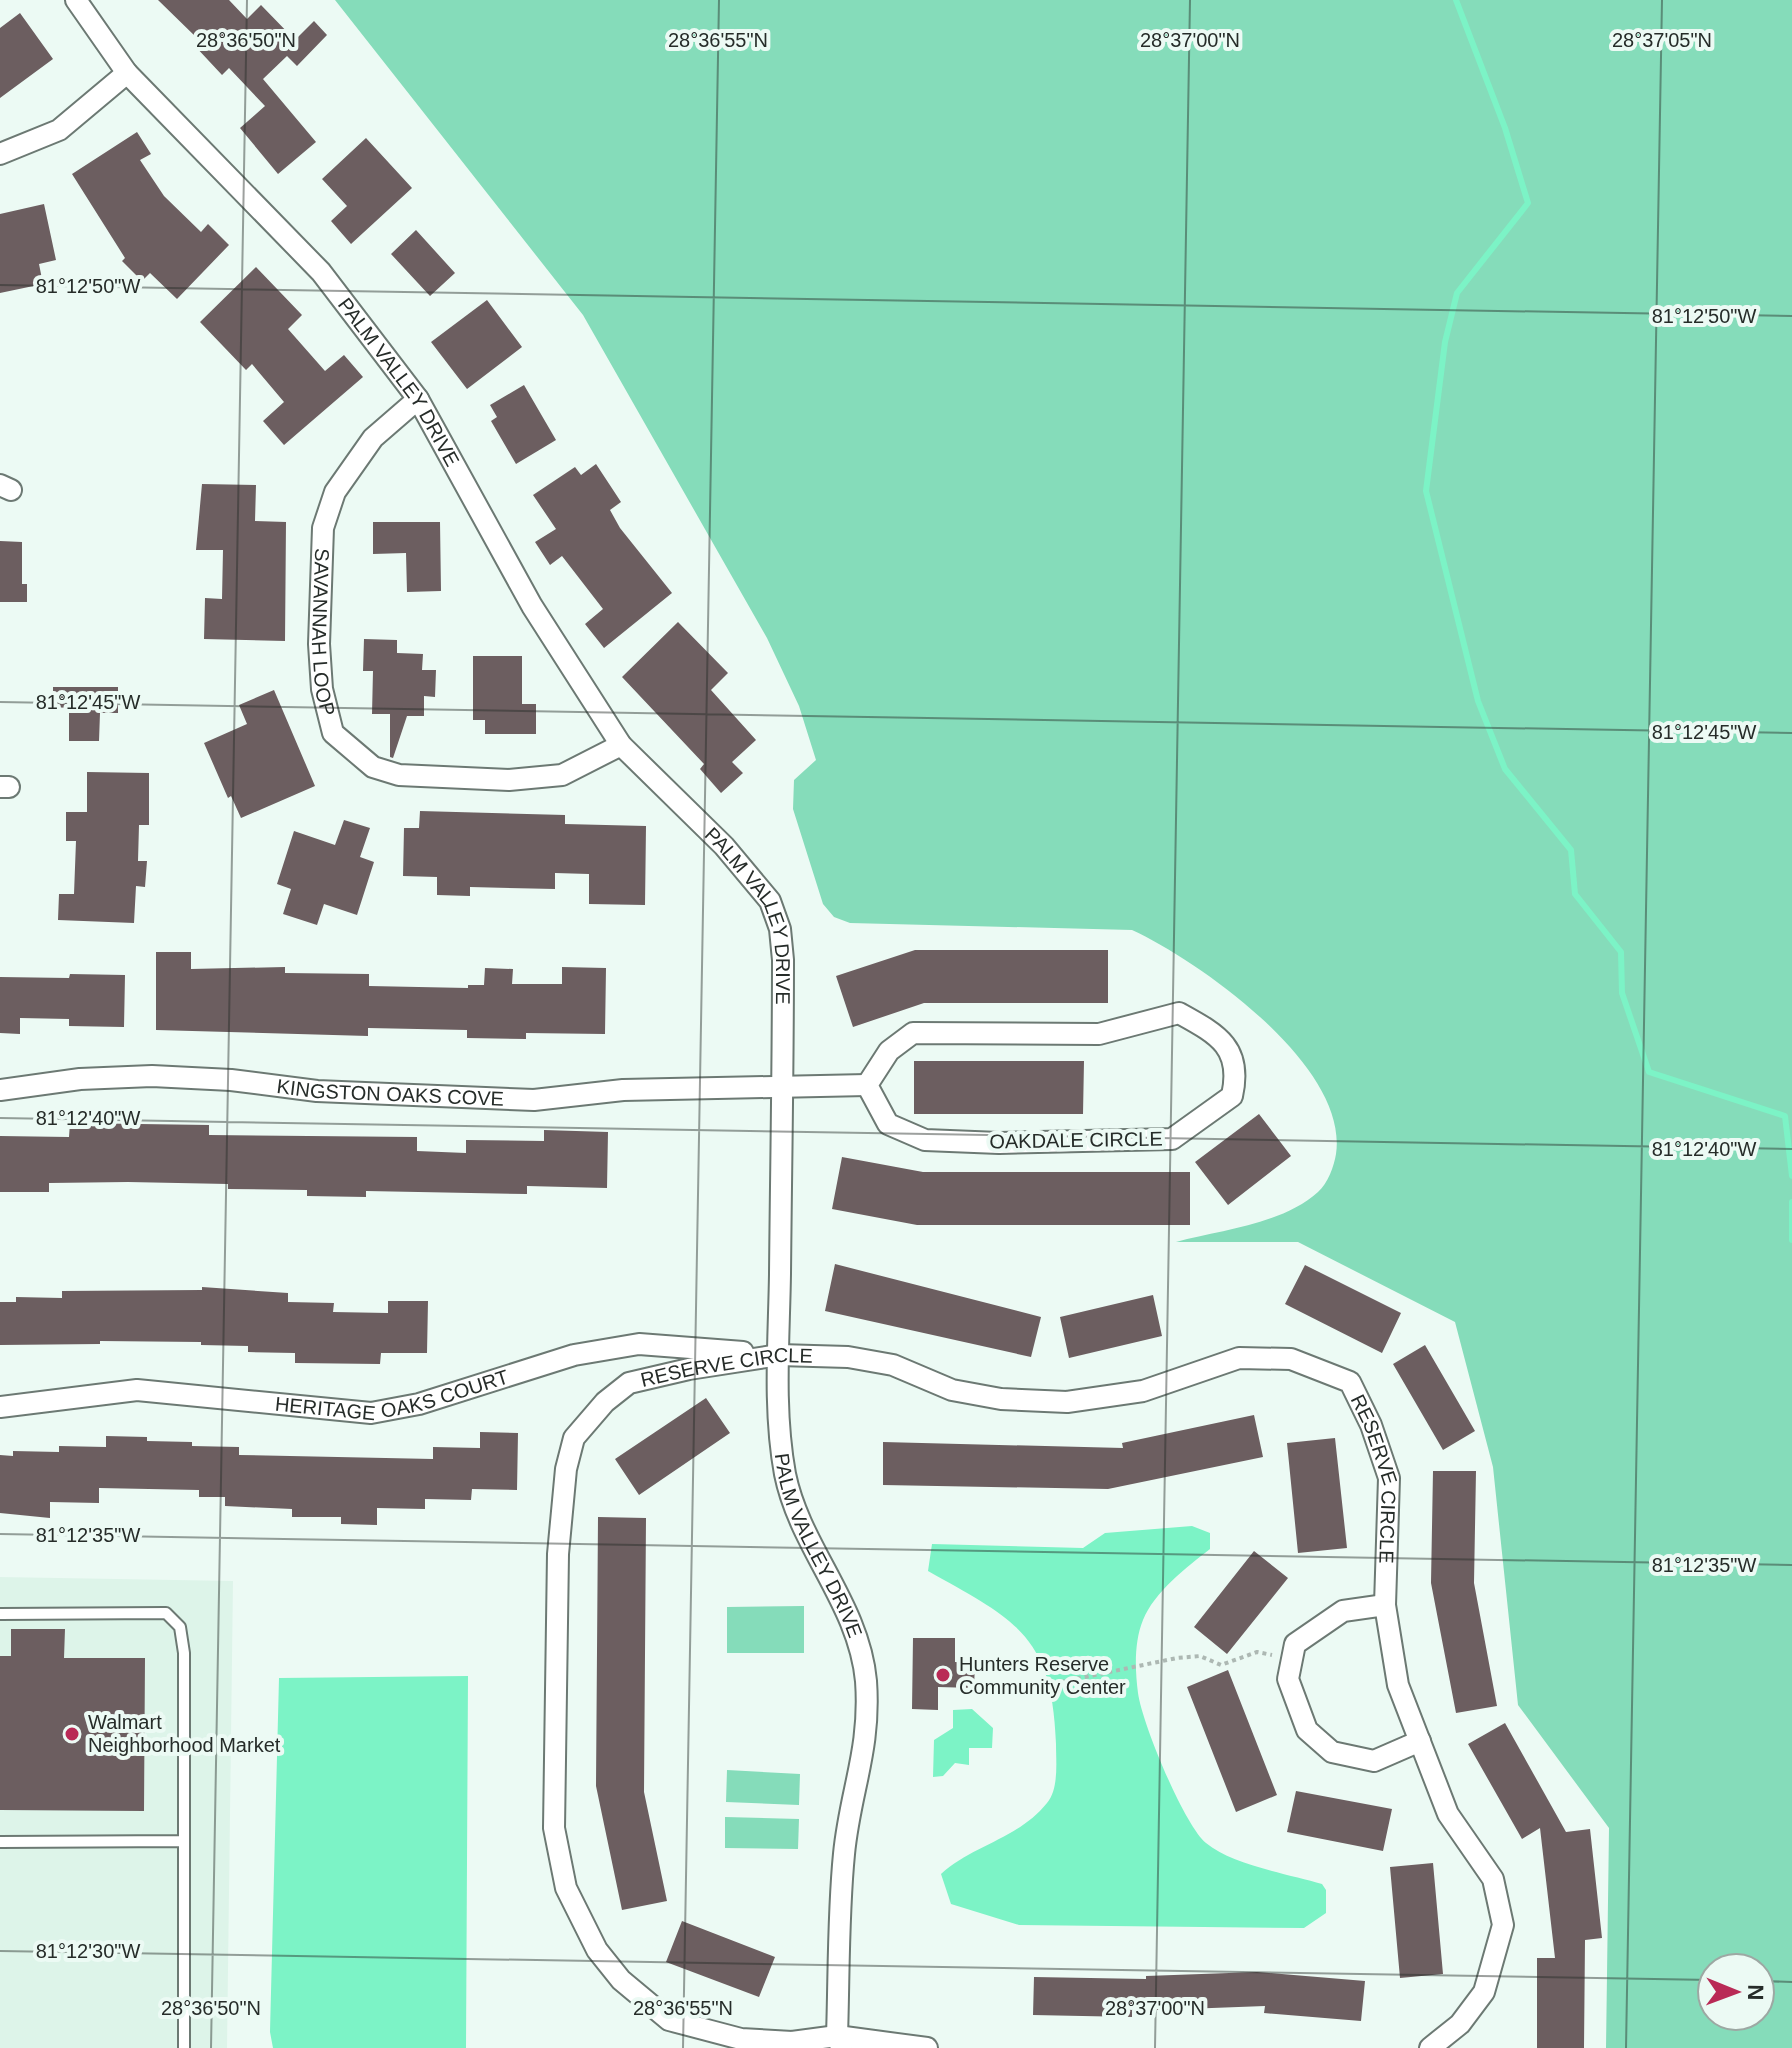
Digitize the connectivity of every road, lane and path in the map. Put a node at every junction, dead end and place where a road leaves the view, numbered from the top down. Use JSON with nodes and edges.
{"nodes":[{"id":1,"x":76,"y":0,"type":"edge"},
{"id":2,"x":127,"y":73,"type":"junction"},
{"id":3,"x":0,"y":154,"type":"edge"},
{"id":4,"x":418,"y":399,"type":"junction"},
{"id":5,"x":621,"y":745,"type":"junction"},
{"id":6,"x":867,"y":1085,"type":"junction"},
{"id":7,"x":783,"y":1088,"type":"junction"},
{"id":8,"x":0,"y":1090,"type":"edge"},
{"id":9,"x":779,"y":1355,"type":"junction"},
{"id":10,"x":0,"y":1407,"type":"edge"},
{"id":11,"x":1385,"y":1605,"type":"junction"},
{"id":12,"x":0,"y":1614,"type":"edge"},
{"id":13,"x":1292,"y":1660,"type":"junction"},
{"id":14,"x":1022,"y":1690,"type":"dead end"},
{"id":15,"x":1420,"y":1741,"type":"junction"},
{"id":16,"x":184,"y":1841,"type":"junction"},
{"id":17,"x":0,"y":1842,"type":"edge"},
{"id":18,"x":836,"y":2044,"type":"edge"},
{"id":19,"x":184,"y":2048,"type":"edge"},
{"id":20,"x":927,"y":2048,"type":"edge"},
{"id":21,"x":1430,"y":2048,"type":"edge"}],
"edges":[{"from":1,"to":2,"type":"street","name":"PALM VALLEY DRIVE"},
{"from":2,"to":3,"type":"street"},
{"from":2,"to":4,"type":"street","name":"PALM VALLEY DRIVE"},
{"from":4,"to":5,"type":"street","name":"PALM VALLEY DRIVE"},
{"from":4,"to":5,"type":"street","name":"SAVANNAH LOOP"},
{"from":5,"to":7,"type":"street","name":"PALM VALLEY DRIVE"},
{"from":6,"to":6,"type":"street","name":"OAKDALE CIRCLE"},
{"from":6,"to":7,"type":"street"},
{"from":7,"to":8,"type":"street","name":"KINGSTON OAKS COVE"},
{"from":7,"to":9,"type":"street","name":"PALM VALLEY DRIVE"},
{"from":9,"to":10,"type":"street","name":"HERITAGE OAKS COURT"},
{"from":9,"to":11,"type":"street","name":"RESERVE CIRCLE"},
{"from":9,"to":18,"type":"street","name":"PALM VALLEY DRIVE"},
{"from":9,"to":18,"type":"street","name":"RESERVE CIRCLE"},
{"from":11,"to":13,"type":"street"},
{"from":11,"to":15,"type":"street","name":"RESERVE CIRCLE"},
{"from":12,"to":16,"type":"lane"},
{"from":13,"to":14,"type":"path"},
{"from":13,"to":15,"type":"street"},
{"from":15,"to":21,"type":"street","name":"RESERVE CIRCLE"},
{"from":16,"to":17,"type":"lane"},
{"from":16,"to":19,"type":"lane"},
{"from":18,"to":20,"type":"street","name":"RESERVE CIRCLE"}]}
